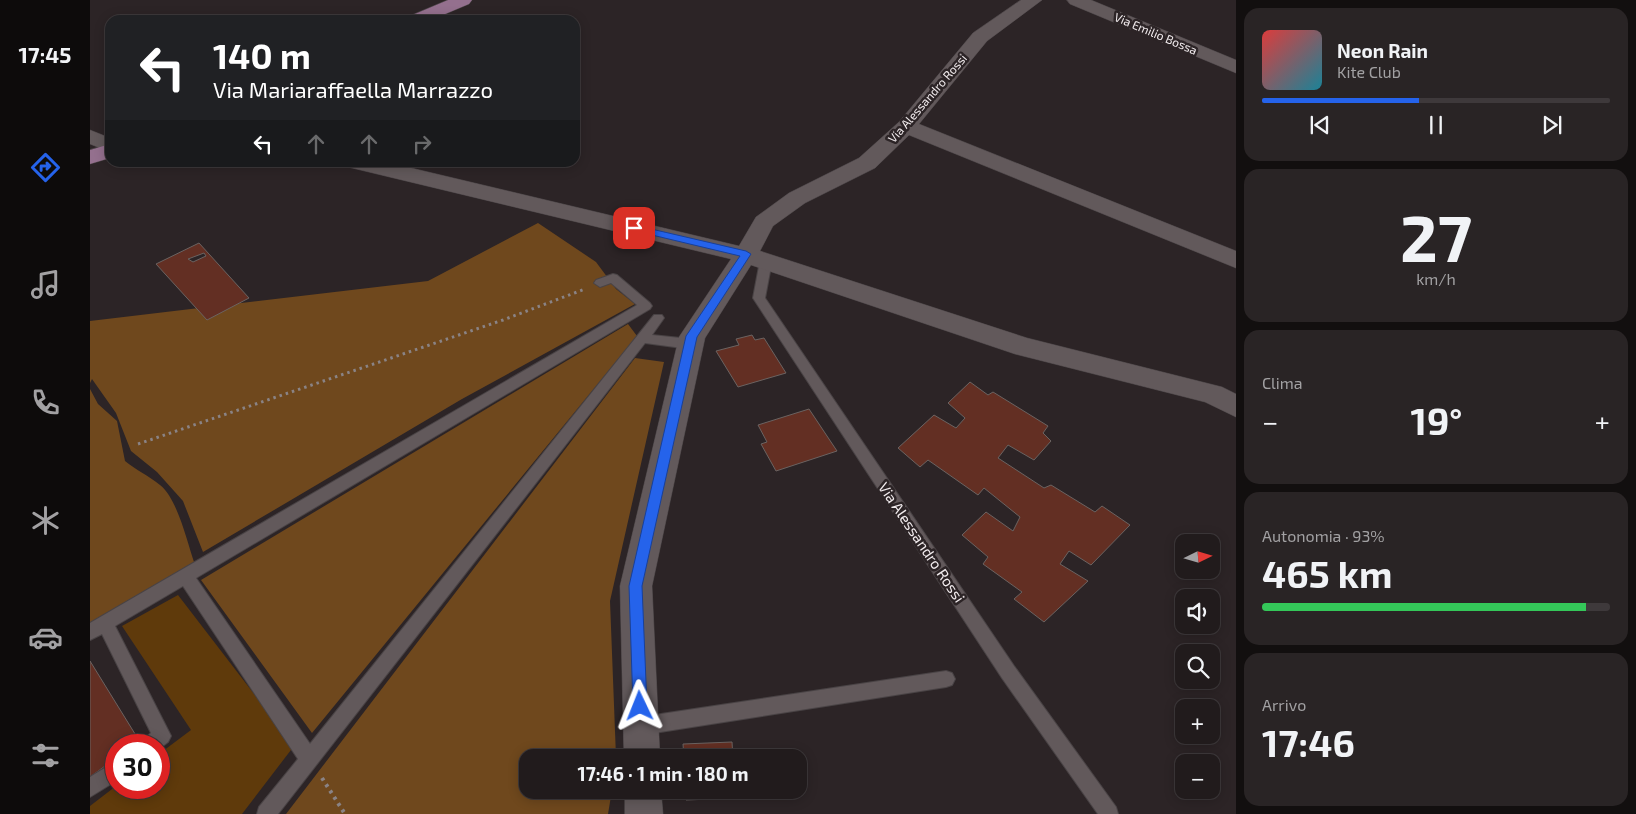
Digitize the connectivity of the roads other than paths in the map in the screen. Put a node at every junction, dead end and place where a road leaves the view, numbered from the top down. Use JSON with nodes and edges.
{"nodes":[{"id":1,"x":463,"y":0,"type":"edge"},
{"id":2,"x":1033,"y":0,"type":"edge"},
{"id":3,"x":1076,"y":0,"type":"edge"},
{"id":4,"x":428,"y":15,"type":"edge"},
{"id":5,"x":1236,"y":66,"type":"edge"},
{"id":6,"x":906,"y":126,"type":"junction"},
{"id":7,"x":90,"y":136,"type":"edge"},
{"id":8,"x":105,"y":144,"type":"edge"},
{"id":9,"x":105,"y":152,"type":"edge"},
{"id":10,"x":90,"y":158,"type":"edge"},
{"id":11,"x":377,"y":167,"type":"edge"},
{"id":12,"x":756,"y":258,"type":"junction"},
{"id":13,"x":1236,"y":260,"type":"edge"},
{"id":14,"x":600,"y":282,"type":"road end"},
{"id":15,"x":658,"y":318,"type":"dead end"},
{"id":16,"x":642,"y":338,"type":"junction"},
{"id":17,"x":690,"y":344,"type":"junction"},
{"id":18,"x":1236,"y":406,"type":"edge"},
{"id":19,"x":186,"y":576,"type":"junction"},
{"id":20,"x":105,"y":623,"type":"junction"},
{"id":21,"x":90,"y":632,"type":"edge"},
{"id":22,"x":946,"y":679,"type":"dead end"},
{"id":23,"x":640,"y":726,"type":"junction"},
{"id":24,"x":161,"y":734,"type":"edge"},
{"id":25,"x":641,"y":749,"type":"edge"},
{"id":26,"x":310,"y":759,"type":"junction"},
{"id":27,"x":105,"y":778,"type":"edge"},
{"id":28,"x":90,"y":788,"type":"edge"},
{"id":29,"x":643,"y":799,"type":"edge"},
{"id":30,"x":266,"y":814,"type":"edge"},
{"id":31,"x":644,"y":814,"type":"edge"},
{"id":32,"x":1109,"y":814,"type":"edge"}],
"edges":[{"from":1,"to":4,"type":"main road"},
{"from":2,"to":6,"type":"street","name":"Via Alessandro Rossi"},
{"from":3,"to":5,"type":"street","name":"Via Emilio Bossa"},
{"from":6,"to":12,"type":"street","name":"Via Alessandro Rossi"},
{"from":6,"to":13,"type":"street"},
{"from":7,"to":8,"type":"street"},
{"from":9,"to":10,"type":"main road"},
{"from":11,"to":12,"type":"street"},
{"from":12,"to":17,"type":"street"},
{"from":12,"to":18,"type":"street"},
{"from":12,"to":32,"type":"lane","name":"Via Alessandro Rossi"},
{"from":14,"to":19,"type":"lane"},
{"from":15,"to":16,"type":"lane"},
{"from":16,"to":17,"type":"lane"},
{"from":16,"to":26,"type":"lane"},
{"from":17,"to":23,"type":"street"},
{"from":19,"to":20,"type":"lane"},
{"from":19,"to":26,"type":"lane"},
{"from":20,"to":21,"type":"lane"},
{"from":20,"to":24,"type":"lane"},
{"from":22,"to":23,"type":"lane"},
{"from":23,"to":25,"type":"street"},
{"from":26,"to":30,"type":"lane"},
{"from":27,"to":28,"type":"lane"},
{"from":29,"to":31,"type":"street"}]}
